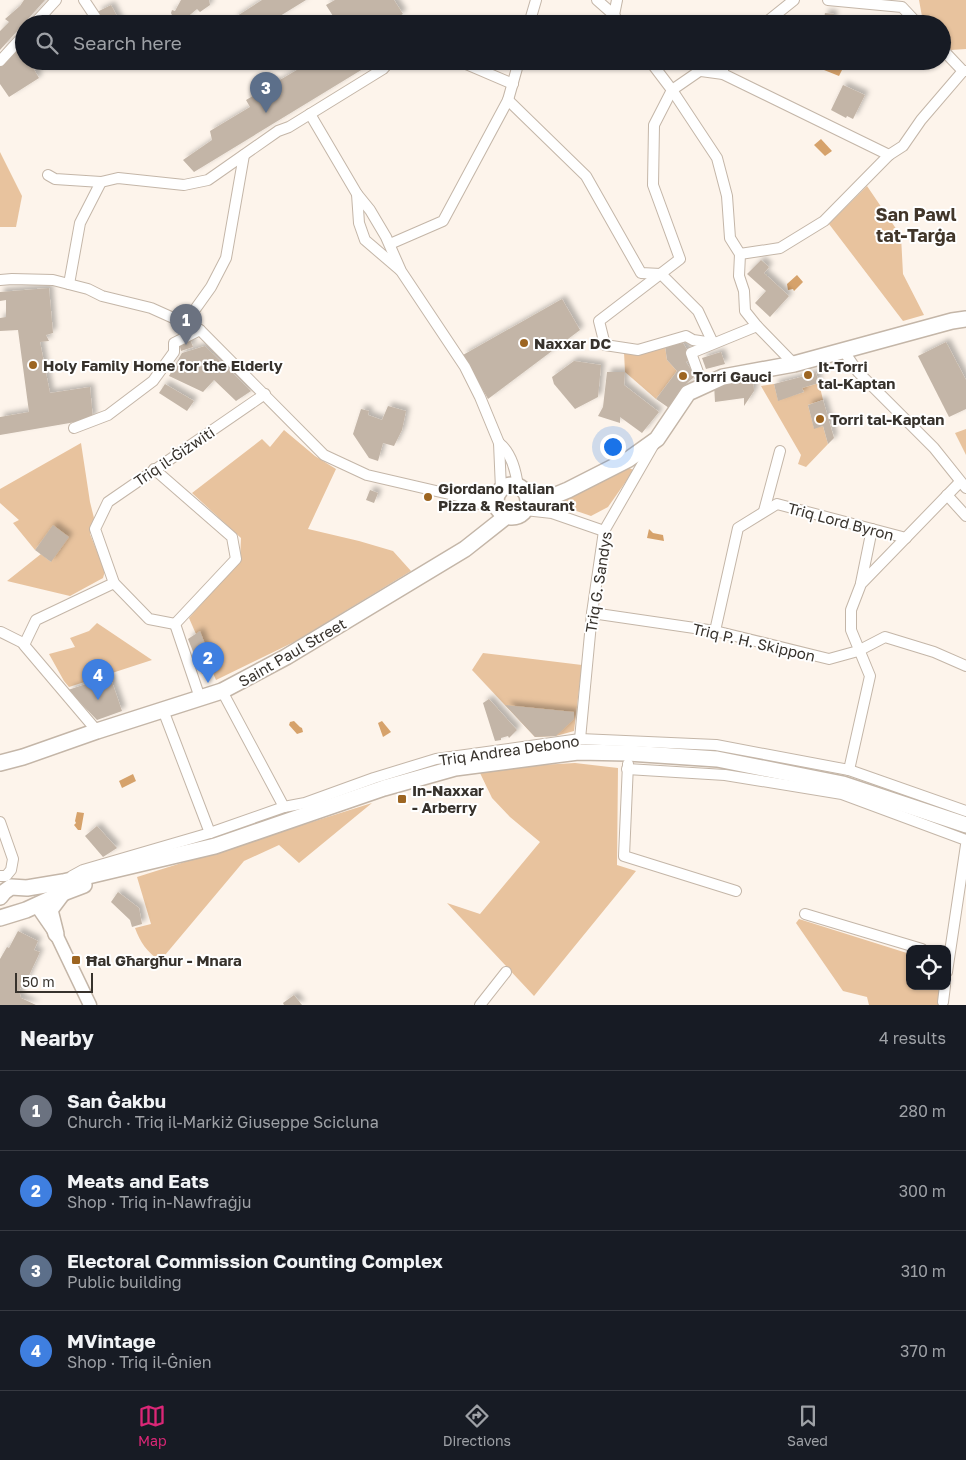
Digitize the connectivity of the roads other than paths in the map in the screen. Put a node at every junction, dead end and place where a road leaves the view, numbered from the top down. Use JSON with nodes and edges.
{"nodes":[{"id":1,"x":56,"y":0,"type":"edge"},
{"id":2,"x":84,"y":0,"type":"edge"},
{"id":3,"x":536,"y":0,"type":"edge"},
{"id":4,"x":597,"y":0,"type":"edge"},
{"id":5,"x":617,"y":0,"type":"edge"},
{"id":6,"x":782,"y":0,"type":"edge"},
{"id":7,"x":794,"y":0,"type":"edge"},
{"id":8,"x":828,"y":0,"type":"edge"},
{"id":9,"x":780,"y":12,"type":"junction"},
{"id":10,"x":42,"y":15,"type":"edge"},
{"id":11,"x":94,"y":15,"type":"edge"},
{"id":12,"x":532,"y":15,"type":"edge"},
{"id":13,"x":612,"y":15,"type":"edge"},
{"id":14,"x":617,"y":15,"type":"edge"},
{"id":15,"x":776,"y":15,"type":"edge"},
{"id":16,"x":910,"y":15,"type":"edge"},
{"id":17,"x":15,"y":45,"type":"edge"},
{"id":18,"x":951,"y":58,"type":"edge"},
{"id":19,"x":0,"y":61,"type":"edge"},
{"id":20,"x":381,"y":70,"type":"edge"},
{"id":21,"x":480,"y":70,"type":"edge"},
{"id":22,"x":516,"y":70,"type":"edge"},
{"id":23,"x":657,"y":70,"type":"edge"},
{"id":24,"x":723,"y":70,"type":"edge"},
{"id":25,"x":701,"y":71,"type":"joint"},
{"id":26,"x":965,"y":71,"type":"edge"},
{"id":27,"x":723,"y":74,"type":"junction"},
{"id":28,"x":512,"y":84,"type":"junction"},
{"id":29,"x":672,"y":90,"type":"junction"},
{"id":30,"x":508,"y":100,"type":"junction"},
{"id":31,"x":310,"y":114,"type":"junction"},
{"id":32,"x":244,"y":155,"type":"junction"},
{"id":33,"x":889,"y":155,"type":"junction"},
{"id":34,"x":48,"y":175,"type":"dead end"},
{"id":35,"x":101,"y":182,"type":"junction"},
{"id":36,"x":357,"y":194,"type":"junction"},
{"id":37,"x":390,"y":244,"type":"junction"},
{"id":38,"x":740,"y":254,"type":"junction"},
{"id":39,"x":401,"y":271,"type":"junction"},
{"id":40,"x":661,"y":274,"type":"junction"},
{"id":41,"x":0,"y":280,"type":"edge"},
{"id":42,"x":69,"y":284,"type":"junction"},
{"id":43,"x":966,"y":319,"type":"edge"},
{"id":44,"x":186,"y":322,"type":"junction"},
{"id":45,"x":757,"y":326,"type":"junction"},
{"id":46,"x":200,"y":330,"type":"junction"},
{"id":47,"x":713,"y":342,"type":"junction"},
{"id":48,"x":843,"y":350,"type":"junction"},
{"id":49,"x":794,"y":364,"type":"junction"},
{"id":50,"x":700,"y":375,"type":"dead end"},
{"id":51,"x":265,"y":394,"type":"junction"},
{"id":52,"x":74,"y":428,"type":"dead end"},
{"id":53,"x":657,"y":439,"type":"junction"},
{"id":54,"x":499,"y":443,"type":"junction"},
{"id":55,"x":780,"y":451,"type":"dead end"},
{"id":56,"x":154,"y":469,"type":"junction"},
{"id":57,"x":963,"y":485,"type":"edge"},
{"id":58,"x":521,"y":489,"type":"junction"},
{"id":59,"x":568,"y":490,"type":"junction"},
{"id":60,"x":947,"y":495,"type":"junction"},
{"id":61,"x":500,"y":503,"type":"junction"},
{"id":62,"x":526,"y":509,"type":"junction"},
{"id":63,"x":764,"y":511,"type":"junction"},
{"id":64,"x":966,"y":516,"type":"edge"},
{"id":65,"x":872,"y":530,"type":"junction"},
{"id":66,"x":604,"y":531,"type":"junction"},
{"id":67,"x":906,"y":538,"type":"junction"},
{"id":68,"x":114,"y":583,"type":"junction"},
{"id":69,"x":860,"y":584,"type":"junction"},
{"id":70,"x":592,"y":612,"type":"junction"},
{"id":71,"x":175,"y":624,"type":"junction"},
{"id":72,"x":715,"y":631,"type":"junction"},
{"id":73,"x":1,"y":632,"type":"dead end"},
{"id":74,"x":25,"y":644,"type":"junction"},
{"id":75,"x":858,"y":651,"type":"junction"},
{"id":76,"x":966,"y":666,"type":"edge"},
{"id":77,"x":222,"y":691,"type":"junction"},
{"id":78,"x":200,"y":698,"type":"junction"},
{"id":79,"x":163,"y":710,"type":"junction"},
{"id":80,"x":97,"y":731,"type":"junction"},
{"id":81,"x":580,"y":739,"type":"junction"},
{"id":82,"x":628,"y":753,"type":"junction"},
{"id":83,"x":0,"y":763,"type":"edge"},
{"id":84,"x":627,"y":769,"type":"junction"},
{"id":85,"x":848,"y":770,"type":"junction"},
{"id":86,"x":284,"y":807,"type":"junction"},
{"id":87,"x":966,"y":811,"type":"edge"},
{"id":88,"x":0,"y":822,"type":"edge"},
{"id":89,"x":966,"y":825,"type":"edge"},
{"id":90,"x":210,"y":833,"type":"junction"},
{"id":91,"x":966,"y":840,"type":"edge"},
{"id":92,"x":966,"y":845,"type":"edge"},
{"id":93,"x":0,"y":876,"type":"edge"},
{"id":94,"x":63,"y":887,"type":"junction"},
{"id":95,"x":736,"y":892,"type":"dead end"},
{"id":96,"x":1,"y":897,"type":"edge"},
{"id":97,"x":23,"y":906,"type":"edge"},
{"id":98,"x":805,"y":914,"type":"dead end"},
{"id":99,"x":57,"y":937,"type":"junction"},
{"id":100,"x":909,"y":945,"type":"edge"},
{"id":101,"x":950,"y":945,"type":"edge"},
{"id":102,"x":506,"y":972,"type":"dead end"},
{"id":103,"x":944,"y":990,"type":"edge"},
{"id":104,"x":942,"y":1002,"type":"dead end"},
{"id":105,"x":90,"y":1005,"type":"edge"},
{"id":106,"x":480,"y":1005,"type":"edge"}],
"edges":[{"from":1,"to":10,"type":"street"},
{"from":2,"to":11,"type":"street"},
{"from":3,"to":12,"type":"street"},
{"from":4,"to":13,"type":"street"},
{"from":5,"to":14,"type":"street"},
{"from":6,"to":9,"type":"street"},
{"from":7,"to":9,"type":"street"},
{"from":8,"to":16,"type":"street"},
{"from":9,"to":15,"type":"street"},
{"from":17,"to":19,"type":"street"},
{"from":18,"to":26,"type":"street"},
{"from":20,"to":31,"type":"street"},
{"from":21,"to":28,"type":"street"},
{"from":22,"to":28,"type":"street"},
{"from":23,"to":29,"type":"street"},
{"from":24,"to":27,"type":"street"},
{"from":25,"to":27,"type":"street"},
{"from":25,"to":29,"type":"street"},
{"from":26,"to":33,"type":"street"},
{"from":27,"to":33,"type":"street"},
{"from":28,"to":30,"type":"street"},
{"from":29,"to":38,"type":"street"},
{"from":29,"to":40,"type":"street"},
{"from":30,"to":37,"type":"street"},
{"from":30,"to":40,"type":"street"},
{"from":31,"to":32,"type":"street"},
{"from":31,"to":36,"type":"street"},
{"from":32,"to":35,"type":"street"},
{"from":32,"to":44,"type":"street"},
{"from":33,"to":38,"type":"street"},
{"from":34,"to":35,"type":"street"},
{"from":35,"to":42,"type":"street"},
{"from":36,"to":37,"type":"street"},
{"from":36,"to":39,"type":"street"},
{"from":37,"to":39,"type":"street"},
{"from":38,"to":45,"type":"street"},
{"from":39,"to":54,"type":"street"},
{"from":40,"to":47,"type":"street"},
{"from":40,"to":47,"type":"street"},
{"from":41,"to":42,"type":"street"},
{"from":42,"to":44,"type":"street"},
{"from":43,"to":48,"type":"main road","name":"Saint Paul Street"},
{"from":44,"to":46,"type":"street"},
{"from":45,"to":47,"type":"street"},
{"from":45,"to":49,"type":"street"},
{"from":46,"to":51,"type":"street"},
{"from":46,"to":52,"type":"street"},
{"from":47,"to":50,"type":"street"},
{"from":48,"to":49,"type":"main road","name":"Saint Paul Street"},
{"from":48,"to":57,"type":"street"},
{"from":49,"to":53,"type":"main road","name":"Saint Paul Street"},
{"from":51,"to":56,"type":"street","name":"Triq il-Ġiżwiti"},
{"from":51,"to":61,"type":"street"},
{"from":53,"to":59,"type":"main road","name":"Saint Paul Street"},
{"from":53,"to":66,"type":"street","name":"Triq G. Sandys"},
{"from":54,"to":58,"type":"street"},
{"from":54,"to":61,"type":"street"},
{"from":55,"to":63,"type":"street"},
{"from":56,"to":68,"type":"street","name":"Triq il-Ġiżwiti"},
{"from":56,"to":71,"type":"street"},
{"from":57,"to":60,"type":"street"},
{"from":58,"to":59,"type":"main road","name":"Saint Paul Street"},
{"from":58,"to":61,"type":"main road","name":"Saint Paul Street"},
{"from":58,"to":62,"type":"main road"},
{"from":59,"to":62,"type":"main road","name":"Saint Paul Street"},
{"from":60,"to":64,"type":"street"},
{"from":60,"to":67,"type":"street"},
{"from":61,"to":62,"type":"main road","name":"Saint Paul Street"},
{"from":61,"to":77,"type":"main road","name":"Saint Paul Street"},
{"from":62,"to":66,"type":"street"},
{"from":63,"to":65,"type":"street","name":"Triq Lord Byron"},
{"from":63,"to":72,"type":"street","name":"Triq Lord Byron"},
{"from":65,"to":67,"type":"street","name":"Triq Lord Byron"},
{"from":65,"to":69,"type":"street"},
{"from":66,"to":70,"type":"street","name":"Triq G. Sandys"},
{"from":67,"to":69,"type":"street"},
{"from":68,"to":71,"type":"street"},
{"from":68,"to":74,"type":"street"},
{"from":69,"to":75,"type":"street"},
{"from":70,"to":72,"type":"street","name":"Triq P. H. Skippon"},
{"from":70,"to":81,"type":"street","name":"Triq G. Sandys"},
{"from":71,"to":78,"type":"street"},
{"from":72,"to":75,"type":"street","name":"Triq P. H. Skippon"},
{"from":73,"to":74,"type":"street"},
{"from":74,"to":80,"type":"street"},
{"from":75,"to":76,"type":"street","name":"Triq P. H. Skippon"},
{"from":75,"to":85,"type":"street"},
{"from":77,"to":78,"type":"main road","name":"Saint Paul Street"},
{"from":77,"to":86,"type":"street"},
{"from":78,"to":79,"type":"main road","name":"Saint Paul Street"},
{"from":79,"to":80,"type":"main road","name":"Saint Paul Street"},
{"from":79,"to":90,"type":"street"},
{"from":80,"to":83,"type":"main road","name":"Saint Paul Street"},
{"from":81,"to":85,"type":"street","name":"Triq Andrea Debono"},
{"from":81,"to":86,"type":"street","name":"Triq Andrea Debono"},
{"from":82,"to":84,"type":"street"},
{"from":82,"to":89,"type":"main road","name":"Triq Andrea Debono"},
{"from":82,"to":94,"type":"main road","name":"Triq Andrea Debono"},
{"from":84,"to":91,"type":"street"},
{"from":84,"to":95,"type":"street"},
{"from":85,"to":87,"type":"street","name":"Triq Andrea Debono"},
{"from":86,"to":90,"type":"street","name":"Triq Andrea Debono"},
{"from":88,"to":93,"type":"street"},
{"from":90,"to":94,"type":"street","name":"Triq Andrea Debono"},
{"from":92,"to":101,"type":"street"},
{"from":94,"to":97,"type":"main road","name":"Triq Andrea Debono"},
{"from":94,"to":99,"type":"main road"},
{"from":96,"to":97,"type":"main road"},
{"from":96,"to":97,"type":"main road","name":"Triq Andrea Debono"},
{"from":97,"to":99,"type":"street"},
{"from":98,"to":100,"type":"street"},
{"from":99,"to":105,"type":"street"},
{"from":102,"to":106,"type":"street"},
{"from":103,"to":104,"type":"street"}]}
